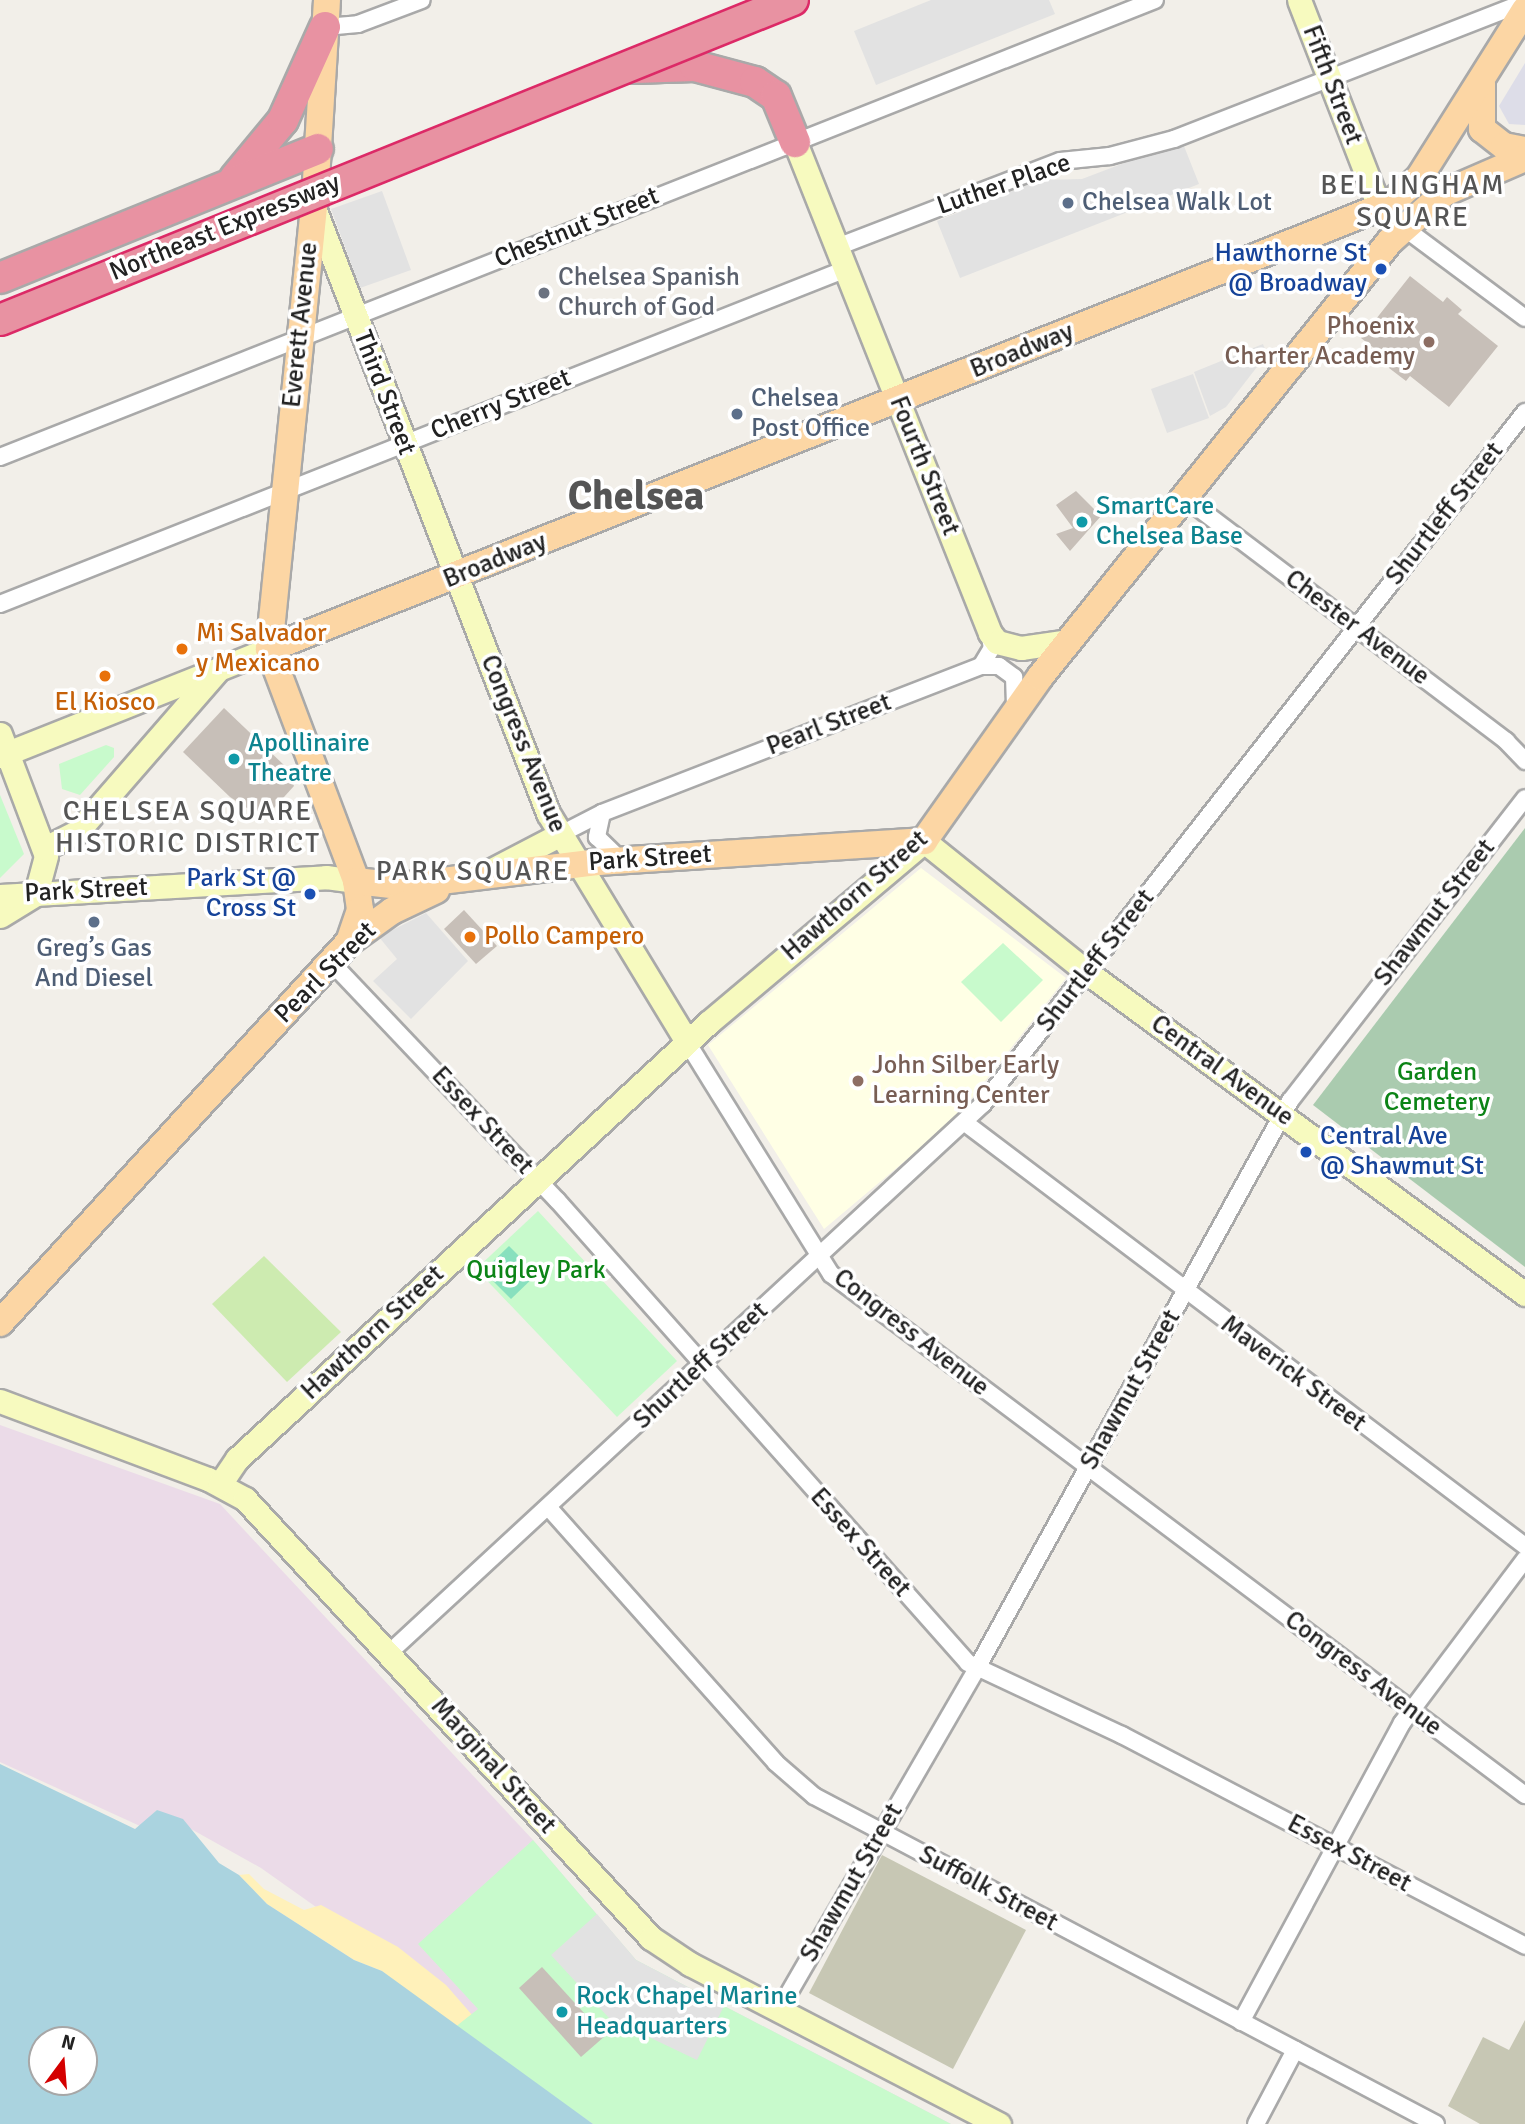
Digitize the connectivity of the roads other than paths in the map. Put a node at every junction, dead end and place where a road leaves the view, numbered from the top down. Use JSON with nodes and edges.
{"nodes":[{"id":1,"x":422,"y":0,"type":"edge"},
{"id":2,"x":792,"y":0,"type":"edge"},
{"id":3,"x":1154,"y":0,"type":"edge"},
{"id":4,"x":1299,"y":0,"type":"edge"},
{"id":5,"x":1525,"y":2,"type":"edge"},
{"id":6,"x":1525,"y":10,"type":"edge"},
{"id":7,"x":326,"y":13,"type":"edge"},
{"id":8,"x":1484,"y":75,"type":"junction"},
{"id":9,"x":597,"y":78,"type":"junction"},
{"id":10,"x":1330,"y":79,"type":"junction"},
{"id":11,"x":795,"y":142,"type":"junction"},
{"id":12,"x":318,"y":149,"type":"junction"},
{"id":13,"x":1525,"y":150,"type":"edge"},
{"id":14,"x":1525,"y":158,"type":"edge"},
{"id":15,"x":198,"y":199,"type":"junction"},
{"id":16,"x":314,"y":208,"type":"junction"},
{"id":17,"x":1380,"y":209,"type":"junction"},
{"id":18,"x":1403,"y":227,"type":"junction"},
{"id":19,"x":837,"y":247,"type":"junction"},
{"id":20,"x":846,"y":269,"type":"junction"},
{"id":21,"x":0,"y":278,"type":"edge"},
{"id":22,"x":354,"y":317,"type":"junction"},
{"id":23,"x":1525,"y":318,"type":"edge"},
{"id":24,"x":0,"y":319,"type":"edge"},
{"id":25,"x":299,"y":338,"type":"junction"},
{"id":26,"x":898,"y":401,"type":"junction"},
{"id":27,"x":1525,"y":412,"type":"edge"},
{"id":28,"x":404,"y":443,"type":"junction"},
{"id":29,"x":0,"y":457,"type":"edge"},
{"id":30,"x":284,"y":492,"type":"junction"},
{"id":31,"x":1185,"y":498,"type":"junction"},
{"id":32,"x":456,"y":577,"type":"junction"},
{"id":33,"x":0,"y":604,"type":"edge"},
{"id":34,"x":1356,"y":627,"type":"junction"},
{"id":35,"x":988,"y":629,"type":"junction"},
{"id":36,"x":1069,"y":641,"type":"junction"},
{"id":37,"x":269,"y":649,"type":"junction"},
{"id":38,"x":981,"y":666,"type":"junction"},
{"id":39,"x":219,"y":669,"type":"junction"},
{"id":40,"x":1010,"y":719,"type":"junction"},
{"id":41,"x":3,"y":748,"type":"edge"},
{"id":42,"x":1525,"y":761,"type":"edge"},
{"id":43,"x":1525,"y":798,"type":"edge"},
{"id":44,"x":602,"y":813,"type":"junction"},
{"id":45,"x":559,"y":835,"type":"junction"},
{"id":46,"x":924,"y":841,"type":"junction"},
{"id":47,"x":46,"y":848,"type":"junction"},
{"id":48,"x":622,"y":860,"type":"junction"},
{"id":49,"x":575,"y":864,"type":"junction"},
{"id":50,"x":474,"y":877,"type":"junction"},
{"id":51,"x":356,"y":881,"type":"junction"},
{"id":52,"x":36,"y":894,"type":"junction"},
{"id":53,"x":0,"y":896,"type":"edge"},
{"id":54,"x":0,"y":905,"type":"edge"},
{"id":55,"x":0,"y":916,"type":"edge"},
{"id":56,"x":349,"y":942,"type":"junction"},
{"id":57,"x":331,"y":962,"type":"junction"},
{"id":58,"x":1088,"y":973,"type":"junction"},
{"id":59,"x":687,"y":1042,"type":"junction"},
{"id":60,"x":1282,"y":1116,"type":"junction"},
{"id":61,"x":964,"y":1122,"type":"junction"},
{"id":62,"x":538,"y":1180,"type":"junction"},
{"id":63,"x":819,"y":1257,"type":"junction"},
{"id":64,"x":1185,"y":1292,"type":"junction"},
{"id":65,"x":1525,"y":1294,"type":"edge"},
{"id":66,"x":0,"y":1323,"type":"edge"},
{"id":67,"x":702,"y":1364,"type":"junction"},
{"id":68,"x":0,"y":1401,"type":"edge"},
{"id":69,"x":1087,"y":1467,"type":"junction"},
{"id":70,"x":220,"y":1484,"type":"junction"},
{"id":71,"x":549,"y":1508,"type":"junction"},
{"id":72,"x":1525,"y":1546,"type":"edge"},
{"id":73,"x":1525,"y":1559,"type":"edge"},
{"id":74,"x":389,"y":1653,"type":"junction"},
{"id":75,"x":977,"y":1668,"type":"junction"},
{"id":76,"x":1413,"y":1711,"type":"junction"},
{"id":77,"x":1525,"y":1795,"type":"edge"},
{"id":78,"x":882,"y":1833,"type":"junction"},
{"id":79,"x":1334,"y":1846,"type":"junction"},
{"id":80,"x":1525,"y":1945,"type":"edge"},
{"id":81,"x":779,"y":2010,"type":"junction"},
{"id":82,"x":1241,"y":2022,"type":"junction"},
{"id":83,"x":1295,"y":2050,"type":"junction"},
{"id":84,"x":999,"y":2124,"type":"edge"},
{"id":85,"x":1256,"y":2124,"type":"edge"},
{"id":86,"x":1436,"y":2124,"type":"edge"}],
"edges":[{"from":1,"to":7,"type":"street"},
{"from":2,"to":9,"type":"highway","name":"Northeast Expressway","bridge":true},
{"from":2,"to":24,"type":"highway","name":"Northeast Expressway","bridge":true},
{"from":3,"to":11,"type":"street","name":"Chestnut Street"},
{"from":4,"to":10,"type":"street","name":"Fifth Street"},
{"from":5,"to":10,"type":"street"},
{"from":6,"to":8,"type":"main road","name":"Broadway"},
{"from":7,"to":12,"type":"main road","name":"Everett Avenue"},
{"from":7,"to":15,"type":"highway"},
{"from":8,"to":13,"type":"main road"},
{"from":8,"to":17,"type":"main road","name":"Broadway"},
{"from":9,"to":11,"type":"highway"},
{"from":9,"to":24,"type":"highway","name":"Northeast Expressway","bridge":true},
{"from":10,"to":17,"type":"street","name":"Fifth Street"},
{"from":10,"to":19,"type":"street","name":"Luther Place"},
{"from":11,"to":19,"type":"street","name":"Fourth Street"},
{"from":11,"to":22,"type":"street","name":"Chestnut Street"},
{"from":12,"to":15,"type":"highway"},
{"from":12,"to":16,"type":"main road","name":"Everett Avenue"},
{"from":14,"to":18,"type":"main road"},
{"from":15,"to":21,"type":"highway"},
{"from":16,"to":22,"type":"street","name":"Third Street"},
{"from":16,"to":25,"type":"main road","name":"Everett Avenue"},
{"from":17,"to":26,"type":"main road","name":"Broadway"},
{"from":18,"to":23,"type":"street"},
{"from":18,"to":31,"type":"main road","name":"Hawthorn Street"},
{"from":19,"to":20,"type":"street","name":"Fourth Street"},
{"from":20,"to":26,"type":"street","name":"Fourth Street"},
{"from":20,"to":28,"type":"street","name":"Cherry Street"},
{"from":22,"to":25,"type":"street","name":"Chestnut Street"},
{"from":22,"to":28,"type":"street","name":"Third Street"},
{"from":25,"to":29,"type":"street","name":"Chestnut Street"},
{"from":25,"to":30,"type":"main road","name":"Everett Avenue"},
{"from":26,"to":32,"type":"main road","name":"Broadway"},
{"from":26,"to":35,"type":"street","name":"Fourth Street"},
{"from":27,"to":34,"type":"street","name":"Shurtleff Street"},
{"from":28,"to":30,"type":"street","name":"Cherry Street"},
{"from":28,"to":32,"type":"street","name":"Third Street"},
{"from":30,"to":33,"type":"street","name":"Cherry Street"},
{"from":30,"to":37,"type":"main road","name":"Everett Avenue"},
{"from":31,"to":34,"type":"street","name":"Chester Avenue"},
{"from":31,"to":36,"type":"main road","name":"Hawthorn Street"},
{"from":32,"to":37,"type":"main road","name":"Broadway"},
{"from":32,"to":45,"type":"street","name":"Congress Avenue"},
{"from":34,"to":42,"type":"street","name":"Chester Avenue"},
{"from":34,"to":58,"type":"street","name":"Shurtleff Street"},
{"from":35,"to":36,"type":"street"},
{"from":35,"to":38,"type":"street"},
{"from":36,"to":40,"type":"main road","name":"Hawthorn Street"},
{"from":37,"to":39,"type":"street","name":"Broadway"},
{"from":37,"to":51,"type":"main road"},
{"from":38,"to":40,"type":"street"},
{"from":38,"to":44,"type":"street","name":"Pearl Street"},
{"from":39,"to":41,"type":"street","name":"Broadway"},
{"from":39,"to":47,"type":"street"},
{"from":40,"to":46,"type":"main road","name":"Hawthorn Street"},
{"from":41,"to":47,"type":"street"},
{"from":43,"to":60,"type":"street","name":"Shawmut Street"},
{"from":44,"to":45,"type":"street","name":"Pearl Street"},
{"from":44,"to":48,"type":"street"},
{"from":45,"to":49,"type":"street","name":"Congress Avenue"},
{"from":45,"to":50,"type":"street","name":"Pearl Street"},
{"from":46,"to":48,"type":"main road","name":"Park Street"},
{"from":46,"to":58,"type":"street","name":"Central Avenue"},
{"from":46,"to":59,"type":"street","name":"Hawthorn Street"},
{"from":47,"to":52,"type":"street"},
{"from":48,"to":49,"type":"main road","name":"Park Street"},
{"from":49,"to":50,"type":"main road","name":"Park Street"},
{"from":49,"to":59,"type":"street","name":"Congress Avenue"},
{"from":50,"to":51,"type":"main road","name":"Park Street"},
{"from":50,"to":56,"type":"main road","name":"Pearl Street"},
{"from":51,"to":52,"type":"street","name":"Park Street"},
{"from":51,"to":56,"type":"main road"},
{"from":52,"to":53,"type":"street","name":"Park Street"},
{"from":52,"to":54,"type":"street"},
{"from":52,"to":55,"type":"street"},
{"from":56,"to":57,"type":"main road","name":"Pearl Street"},
{"from":57,"to":62,"type":"street","name":"Essex Street"},
{"from":57,"to":66,"type":"main road","name":"Pearl Street"},
{"from":58,"to":60,"type":"street","name":"Central Avenue"},
{"from":58,"to":61,"type":"street","name":"Shurtleff Street"},
{"from":59,"to":62,"type":"street","name":"Hawthorn Street"},
{"from":59,"to":63,"type":"street","name":"Congress Avenue"},
{"from":60,"to":64,"type":"street","name":"Shawmut Street"},
{"from":60,"to":65,"type":"street","name":"Central Avenue"},
{"from":61,"to":63,"type":"street","name":"Shurtleff Street"},
{"from":61,"to":64,"type":"street","name":"Maverick Street"},
{"from":62,"to":67,"type":"street","name":"Essex Street"},
{"from":62,"to":70,"type":"street","name":"Hawthorn Street"},
{"from":63,"to":67,"type":"street","name":"Shurtleff Street"},
{"from":63,"to":69,"type":"street","name":"Congress Avenue"},
{"from":64,"to":69,"type":"street","name":"Shawmut Street"},
{"from":64,"to":72,"type":"street","name":"Maverick Street"},
{"from":67,"to":71,"type":"street","name":"Shurtleff Street"},
{"from":67,"to":75,"type":"street","name":"Essex Street"},
{"from":68,"to":70,"type":"street","name":"Marginal Street"},
{"from":69,"to":75,"type":"street","name":"Shawmut Street"},
{"from":69,"to":76,"type":"street","name":"Congress Avenue"},
{"from":70,"to":74,"type":"street","name":"Marginal Street"},
{"from":71,"to":74,"type":"street","name":"Shurtleff Street"},
{"from":71,"to":78,"type":"street","name":"Suffolk Street"},
{"from":73,"to":76,"type":"street"},
{"from":74,"to":81,"type":"street","name":"Marginal Street"},
{"from":75,"to":78,"type":"street","name":"Shawmut Street"},
{"from":75,"to":79,"type":"street","name":"Essex Street"},
{"from":76,"to":77,"type":"street","name":"Congress Avenue"},
{"from":76,"to":79,"type":"street"},
{"from":78,"to":81,"type":"street","name":"Shawmut Street"},
{"from":78,"to":82,"type":"street","name":"Suffolk Street"},
{"from":79,"to":80,"type":"street","name":"Essex Street"},
{"from":79,"to":82,"type":"street"},
{"from":81,"to":84,"type":"street","name":"Marginal Street"},
{"from":82,"to":83,"type":"street","name":"Suffolk Street"},
{"from":83,"to":85,"type":"street"},
{"from":83,"to":86,"type":"street","name":"Suffolk Street"}]}
